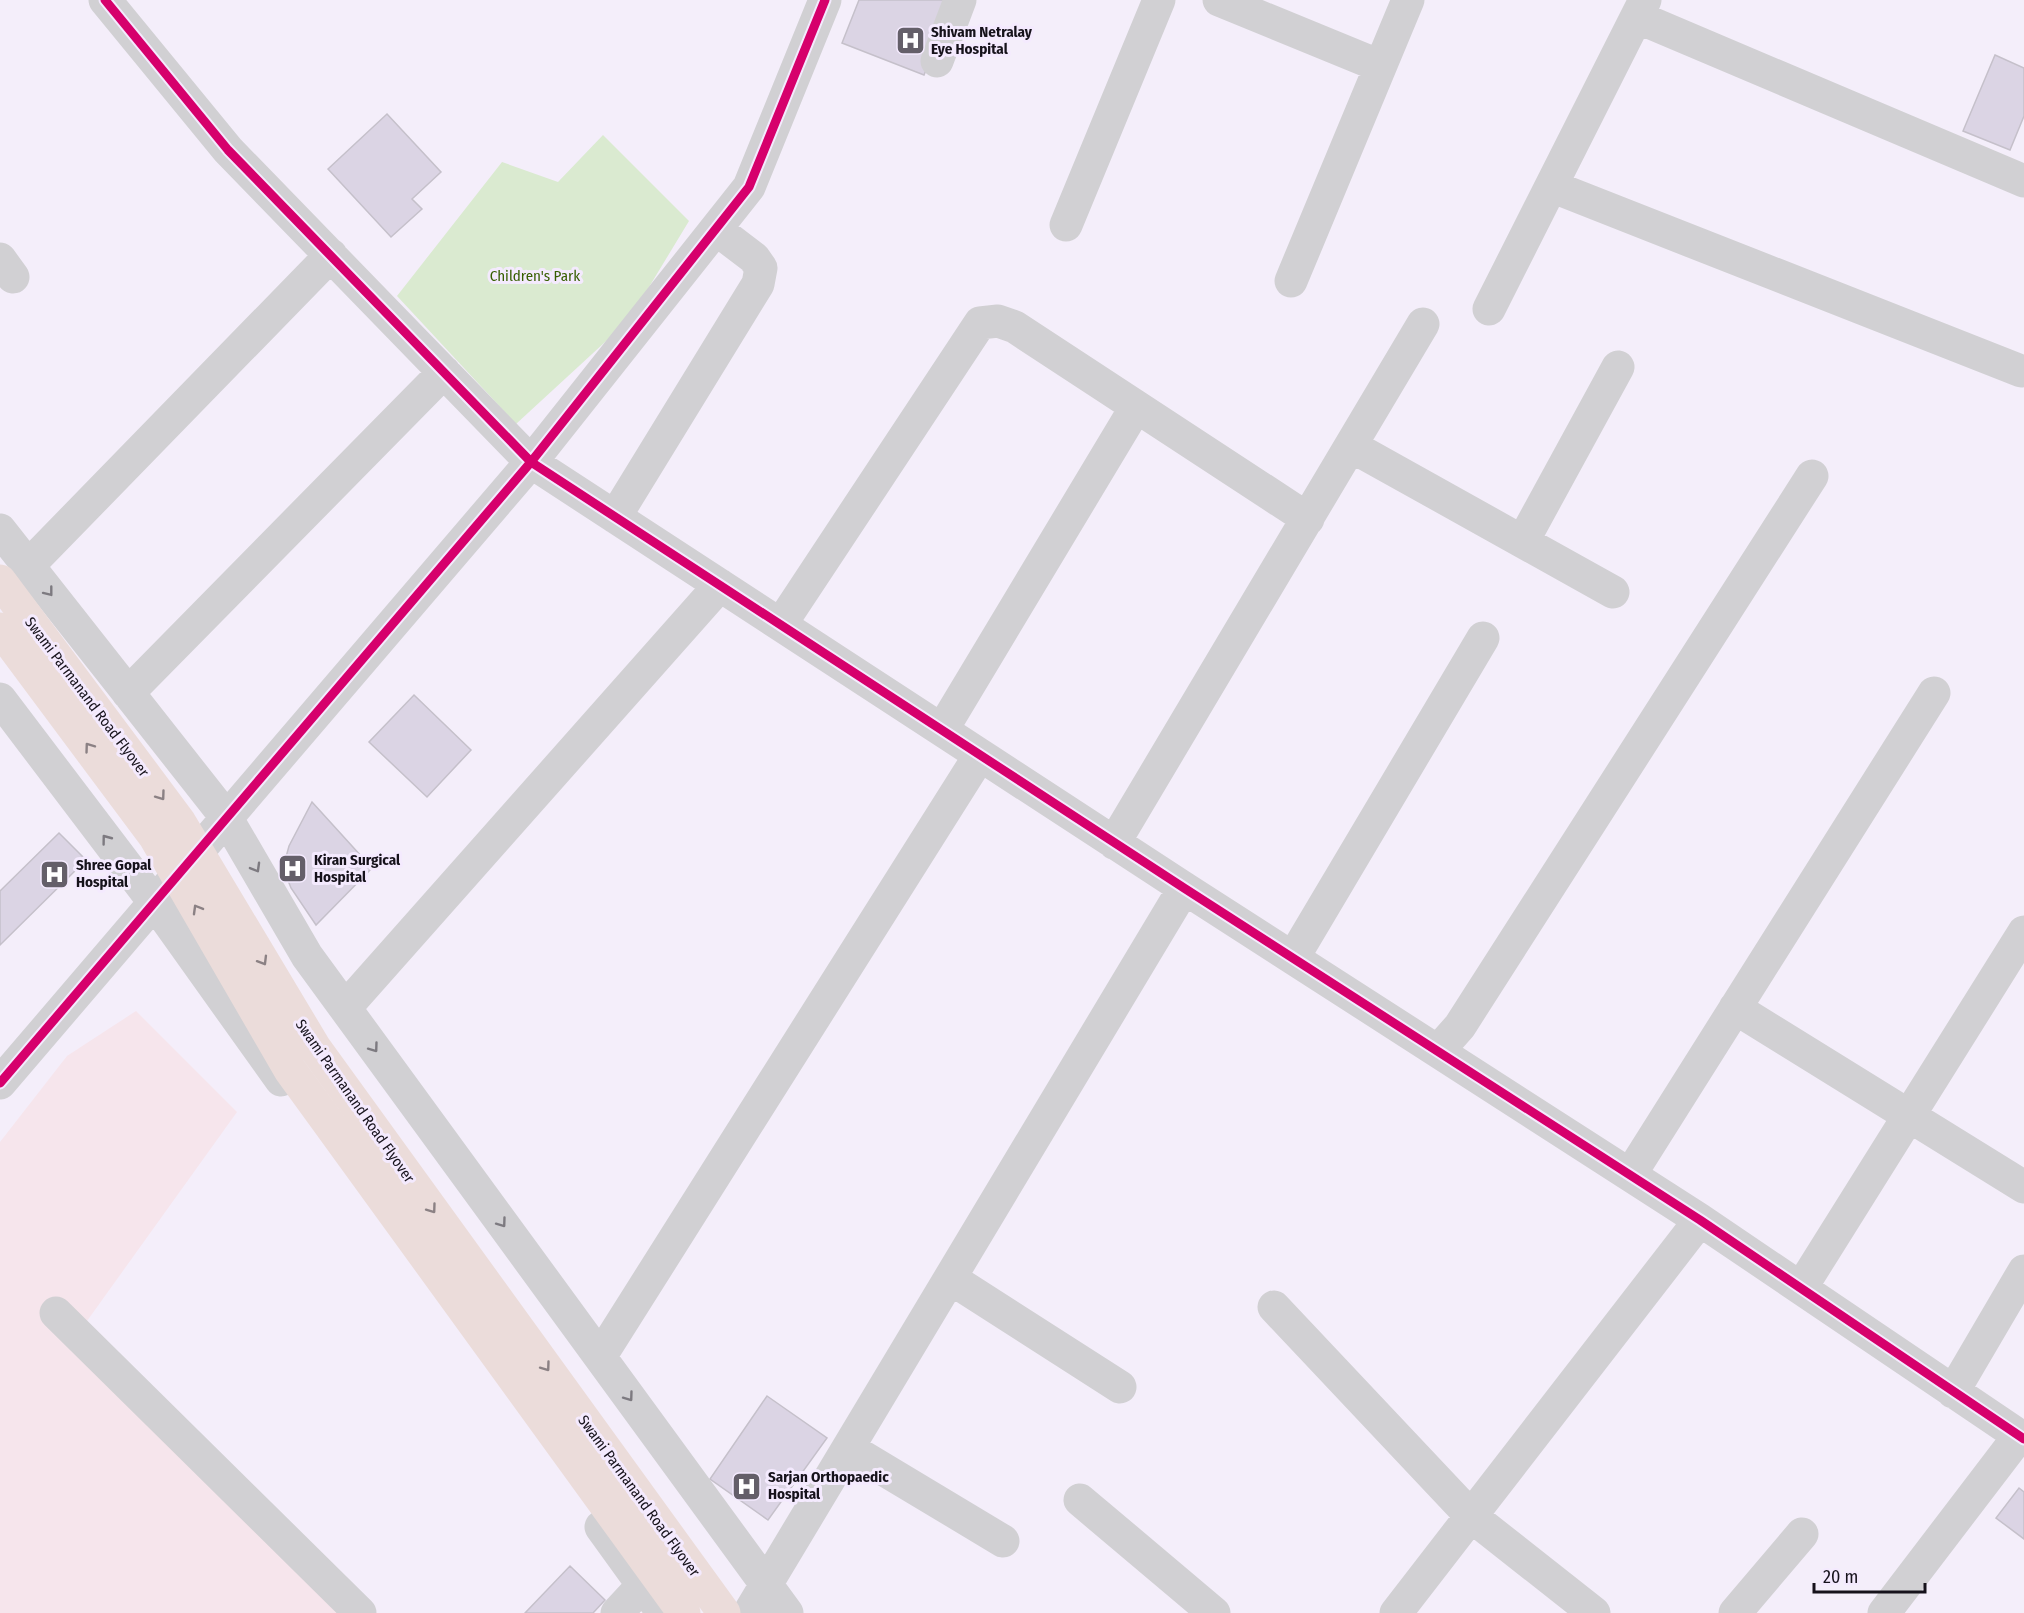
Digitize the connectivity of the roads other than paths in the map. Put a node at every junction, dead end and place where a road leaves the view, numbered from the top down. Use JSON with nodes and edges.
{"nodes":[{"id":1,"x":105,"y":0,"type":"edge"},
{"id":2,"x":825,"y":0,"type":"edge"},
{"id":3,"x":960,"y":0,"type":"edge"},
{"id":4,"x":1159,"y":0,"type":"edge"},
{"id":5,"x":1219,"y":0,"type":"edge"},
{"id":6,"x":1408,"y":0,"type":"edge"},
{"id":7,"x":1641,"y":9,"type":"edge"},
{"id":8,"x":937,"y":62,"type":"dead end"},
{"id":9,"x":1380,"y":66,"type":"junction"},
{"id":10,"x":2024,"y":181,"type":"edge"},
{"id":11,"x":1551,"y":186,"type":"junction"},
{"id":12,"x":1066,"y":225,"type":"dead end"},
{"id":13,"x":716,"y":229,"type":"junction"},
{"id":14,"x":331,"y":255,"type":"junction"},
{"id":15,"x":1291,"y":281,"type":"dead end"},
{"id":16,"x":1489,"y":309,"type":"dead end"},
{"id":17,"x":1423,"y":324,"type":"dead end"},
{"id":18,"x":1618,"y":368,"type":"dead end"},
{"id":19,"x":2021,"y":371,"type":"dead end"},
{"id":20,"x":444,"y":372,"type":"junction"},
{"id":21,"x":1136,"y":407,"type":"junction"},
{"id":22,"x":1351,"y":446,"type":"junction"},
{"id":23,"x":531,"y":462,"type":"junction"},
{"id":24,"x":1812,"y":476,"type":"dead end"},
{"id":25,"x":615,"y":517,"type":"junction"},
{"id":26,"x":1308,"y":519,"type":"junction"},
{"id":27,"x":0,"y":530,"type":"edge"},
{"id":28,"x":1523,"y":541,"type":"junction"},
{"id":29,"x":14,"y":573,"type":"edge"},
{"id":30,"x":720,"y":585,"type":"junction"},
{"id":31,"x":1613,"y":592,"type":"dead end"},
{"id":32,"x":781,"y":624,"type":"junction"},
{"id":33,"x":0,"y":629,"type":"edge"},
{"id":34,"x":1484,"y":638,"type":"dead end"},
{"id":35,"x":128,"y":693,"type":"junction"},
{"id":36,"x":1934,"y":693,"type":"dead end"},
{"id":37,"x":0,"y":699,"type":"edge"},
{"id":38,"x":942,"y":730,"type":"junction"},
{"id":39,"x":980,"y":755,"type":"junction"},
{"id":40,"x":226,"y":818,"type":"junction"},
{"id":41,"x":1114,"y":843,"type":"junction"},
{"id":42,"x":1184,"y":888,"type":"junction"},
{"id":43,"x":154,"y":902,"type":"junction"},
{"id":44,"x":2024,"y":932,"type":"edge"},
{"id":45,"x":1293,"y":958,"type":"junction"},
{"id":46,"x":345,"y":1008,"type":"junction"},
{"id":47,"x":1735,"y":1008,"type":"junction"},
{"id":48,"x":1438,"y":1051,"type":"junction"},
{"id":49,"x":0,"y":1083,"type":"edge"},
{"id":50,"x":1907,"y":1116,"type":"junction"},
{"id":51,"x":1630,"y":1175,"type":"junction"},
{"id":52,"x":2024,"y":1187,"type":"edge"},
{"id":53,"x":1700,"y":1220,"type":"junction"},
{"id":54,"x":2024,"y":1271,"type":"edge"},
{"id":55,"x":950,"y":1278,"type":"junction"},
{"id":56,"x":1801,"y":1288,"type":"junction"},
{"id":57,"x":1274,"y":1307,"type":"dead end"},
{"id":58,"x":56,"y":1313,"type":"dead end"},
{"id":59,"x":600,"y":1357,"type":"junction"},
{"id":60,"x":1120,"y":1387,"type":"dead end"},
{"id":61,"x":1953,"y":1392,"type":"junction"},
{"id":62,"x":2021,"y":1437,"type":"edge"},
{"id":63,"x":848,"y":1448,"type":"junction"},
{"id":64,"x":1080,"y":1500,"type":"dead end"},
{"id":65,"x":1471,"y":1516,"type":"junction"},
{"id":66,"x":1802,"y":1534,"type":"dead end"},
{"id":67,"x":1003,"y":1541,"type":"dead end"},
{"id":68,"x":765,"y":1585,"type":"junction"},
{"id":69,"x":643,"y":1586,"type":"junction"},
{"id":70,"x":360,"y":1613,"type":"edge"},
{"id":71,"x":617,"y":1613,"type":"edge"},
{"id":72,"x":663,"y":1613,"type":"edge"},
{"id":73,"x":684,"y":1613,"type":"edge"},
{"id":74,"x":724,"y":1613,"type":"edge"},
{"id":75,"x":749,"y":1613,"type":"edge"},
{"id":76,"x":787,"y":1613,"type":"edge"},
{"id":77,"x":1214,"y":1613,"type":"edge"},
{"id":78,"x":1396,"y":1613,"type":"edge"},
{"id":79,"x":1594,"y":1613,"type":"edge"},
{"id":80,"x":1735,"y":1613,"type":"edge"},
{"id":81,"x":1884,"y":1613,"type":"edge"}],
"edges":[{"from":1,"to":14,"type":"street"},
{"from":2,"to":13,"type":"street"},
{"from":3,"to":8,"type":"street"},
{"from":4,"to":12,"type":"street"},
{"from":5,"to":9,"type":"street"},
{"from":6,"to":9,"type":"street"},
{"from":7,"to":10,"type":"street"},
{"from":7,"to":11,"type":"street"},
{"from":9,"to":15,"type":"street"},
{"from":11,"to":16,"type":"street"},
{"from":11,"to":19,"type":"street"},
{"from":13,"to":23,"type":"street"},
{"from":13,"to":25,"type":"street"},
{"from":14,"to":20,"type":"street"},
{"from":14,"to":29,"type":"street"},
{"from":17,"to":22,"type":"street"},
{"from":18,"to":28,"type":"street"},
{"from":20,"to":23,"type":"street"},
{"from":20,"to":35,"type":"street"},
{"from":21,"to":26,"type":"street"},
{"from":21,"to":32,"type":"street"},
{"from":21,"to":38,"type":"street"},
{"from":22,"to":26,"type":"street"},
{"from":22,"to":28,"type":"street"},
{"from":23,"to":25,"type":"street"},
{"from":23,"to":40,"type":"street"},
{"from":24,"to":48,"type":"street"},
{"from":25,"to":30,"type":"street"},
{"from":26,"to":41,"type":"street"},
{"from":27,"to":29,"type":"street"},
{"from":28,"to":31,"type":"street"},
{"from":29,"to":35,"type":"street","one_way":true},
{"from":29,"to":74,"type":"highway","name":"Swami Parmanand Road Flyover","one_way":true},
{"from":30,"to":32,"type":"street"},
{"from":30,"to":46,"type":"street"},
{"from":32,"to":38,"type":"street"},
{"from":73,"to":33,"type":"highway","name":"Swami Parmanand Road Flyover","one_way":true},
{"from":34,"to":45,"type":"street"},
{"from":35,"to":40,"type":"street"},
{"from":36,"to":47,"type":"street"},
{"from":43,"to":37,"type":"street","one_way":true},
{"from":38,"to":39,"type":"street"},
{"from":39,"to":41,"type":"street"},
{"from":39,"to":59,"type":"street"},
{"from":40,"to":43,"type":"street"},
{"from":40,"to":46,"type":"street","one_way":true},
{"from":41,"to":42,"type":"street"},
{"from":42,"to":45,"type":"street"},
{"from":42,"to":55,"type":"street"},
{"from":43,"to":49,"type":"street"},
{"from":43,"to":69,"type":"street"},
{"from":44,"to":50,"type":"street"},
{"from":45,"to":48,"type":"street"},
{"from":46,"to":59,"type":"street","one_way":true},
{"from":47,"to":50,"type":"street"},
{"from":47,"to":51,"type":"street"},
{"from":48,"to":51,"type":"street"},
{"from":50,"to":52,"type":"street"},
{"from":50,"to":56,"type":"street"},
{"from":51,"to":53,"type":"street"},
{"from":53,"to":56,"type":"street"},
{"from":53,"to":65,"type":"street"},
{"from":54,"to":61,"type":"street"},
{"from":55,"to":60,"type":"street"},
{"from":55,"to":63,"type":"street"},
{"from":56,"to":61,"type":"street"},
{"from":57,"to":65,"type":"street"},
{"from":58,"to":70,"type":"street"},
{"from":59,"to":68,"type":"street","one_way":true},
{"from":61,"to":62,"type":"street"},
{"from":62,"to":81,"type":"street"},
{"from":63,"to":67,"type":"street"},
{"from":63,"to":68,"type":"street"},
{"from":64,"to":77,"type":"street"},
{"from":65,"to":78,"type":"street"},
{"from":65,"to":79,"type":"street"},
{"from":66,"to":80,"type":"street"},
{"from":68,"to":75,"type":"street"},
{"from":68,"to":76,"type":"street"},
{"from":69,"to":71,"type":"street"},
{"from":69,"to":72,"type":"street"}]}
